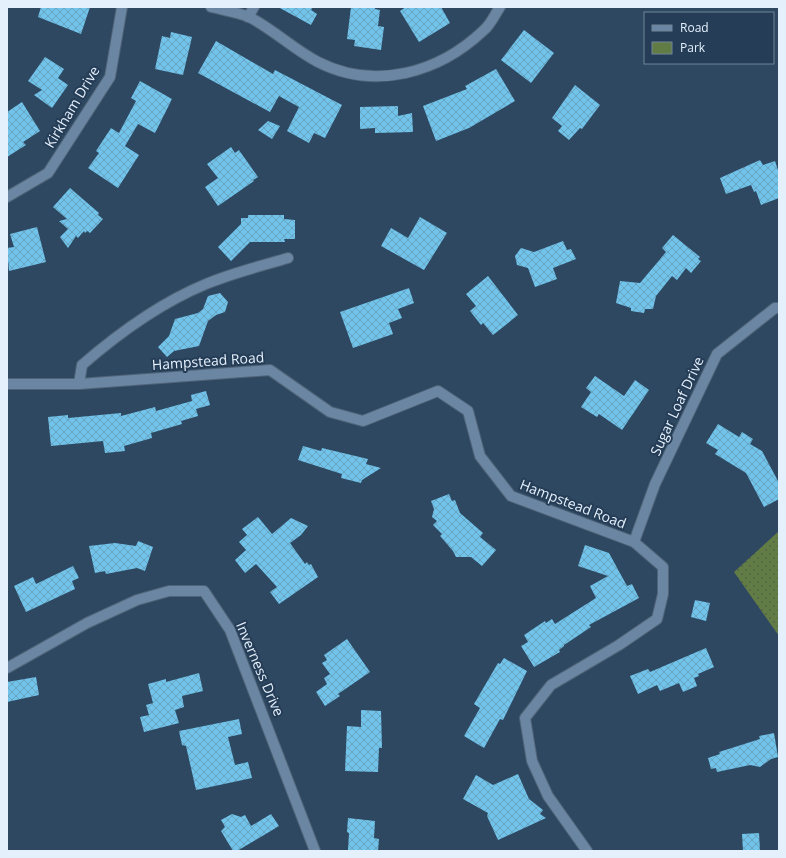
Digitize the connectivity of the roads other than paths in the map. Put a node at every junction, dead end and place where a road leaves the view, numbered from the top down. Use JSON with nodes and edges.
{"nodes":[{"id":1,"x":122,"y":7,"type":"edge"},
{"id":2,"x":211,"y":7,"type":"edge"},
{"id":3,"x":254,"y":7,"type":"edge"},
{"id":4,"x":500,"y":7,"type":"edge"},
{"id":5,"x":248,"y":17,"type":"junction"},
{"id":6,"x":7,"y":197,"type":"edge"},
{"id":7,"x":288,"y":258,"type":"dead end"},
{"id":8,"x":779,"y":308,"type":"edge"},
{"id":9,"x":7,"y":384,"type":"edge"},
{"id":10,"x":79,"y":384,"type":"junction"},
{"id":11,"x":634,"y":542,"type":"junction"},
{"id":12,"x":7,"y":668,"type":"edge"},
{"id":13,"x":315,"y":851,"type":"edge"},
{"id":14,"x":587,"y":851,"type":"edge"}],
"edges":[{"from":1,"to":6,"type":"street","name":"Kirkham Drive"},
{"from":2,"to":5,"type":"street"},
{"from":3,"to":5,"type":"street"},
{"from":4,"to":5,"type":"street"},
{"from":7,"to":10,"type":"street"},
{"from":8,"to":11,"type":"street","name":"Sugar Loaf Drive"},
{"from":9,"to":10,"type":"street","name":"Hampstead Road"},
{"from":10,"to":11,"type":"street","name":"Hampstead Road"},
{"from":11,"to":14,"type":"street","name":"Hampstead Road"},
{"from":12,"to":13,"type":"street","name":"Inverness Drive"}]}
